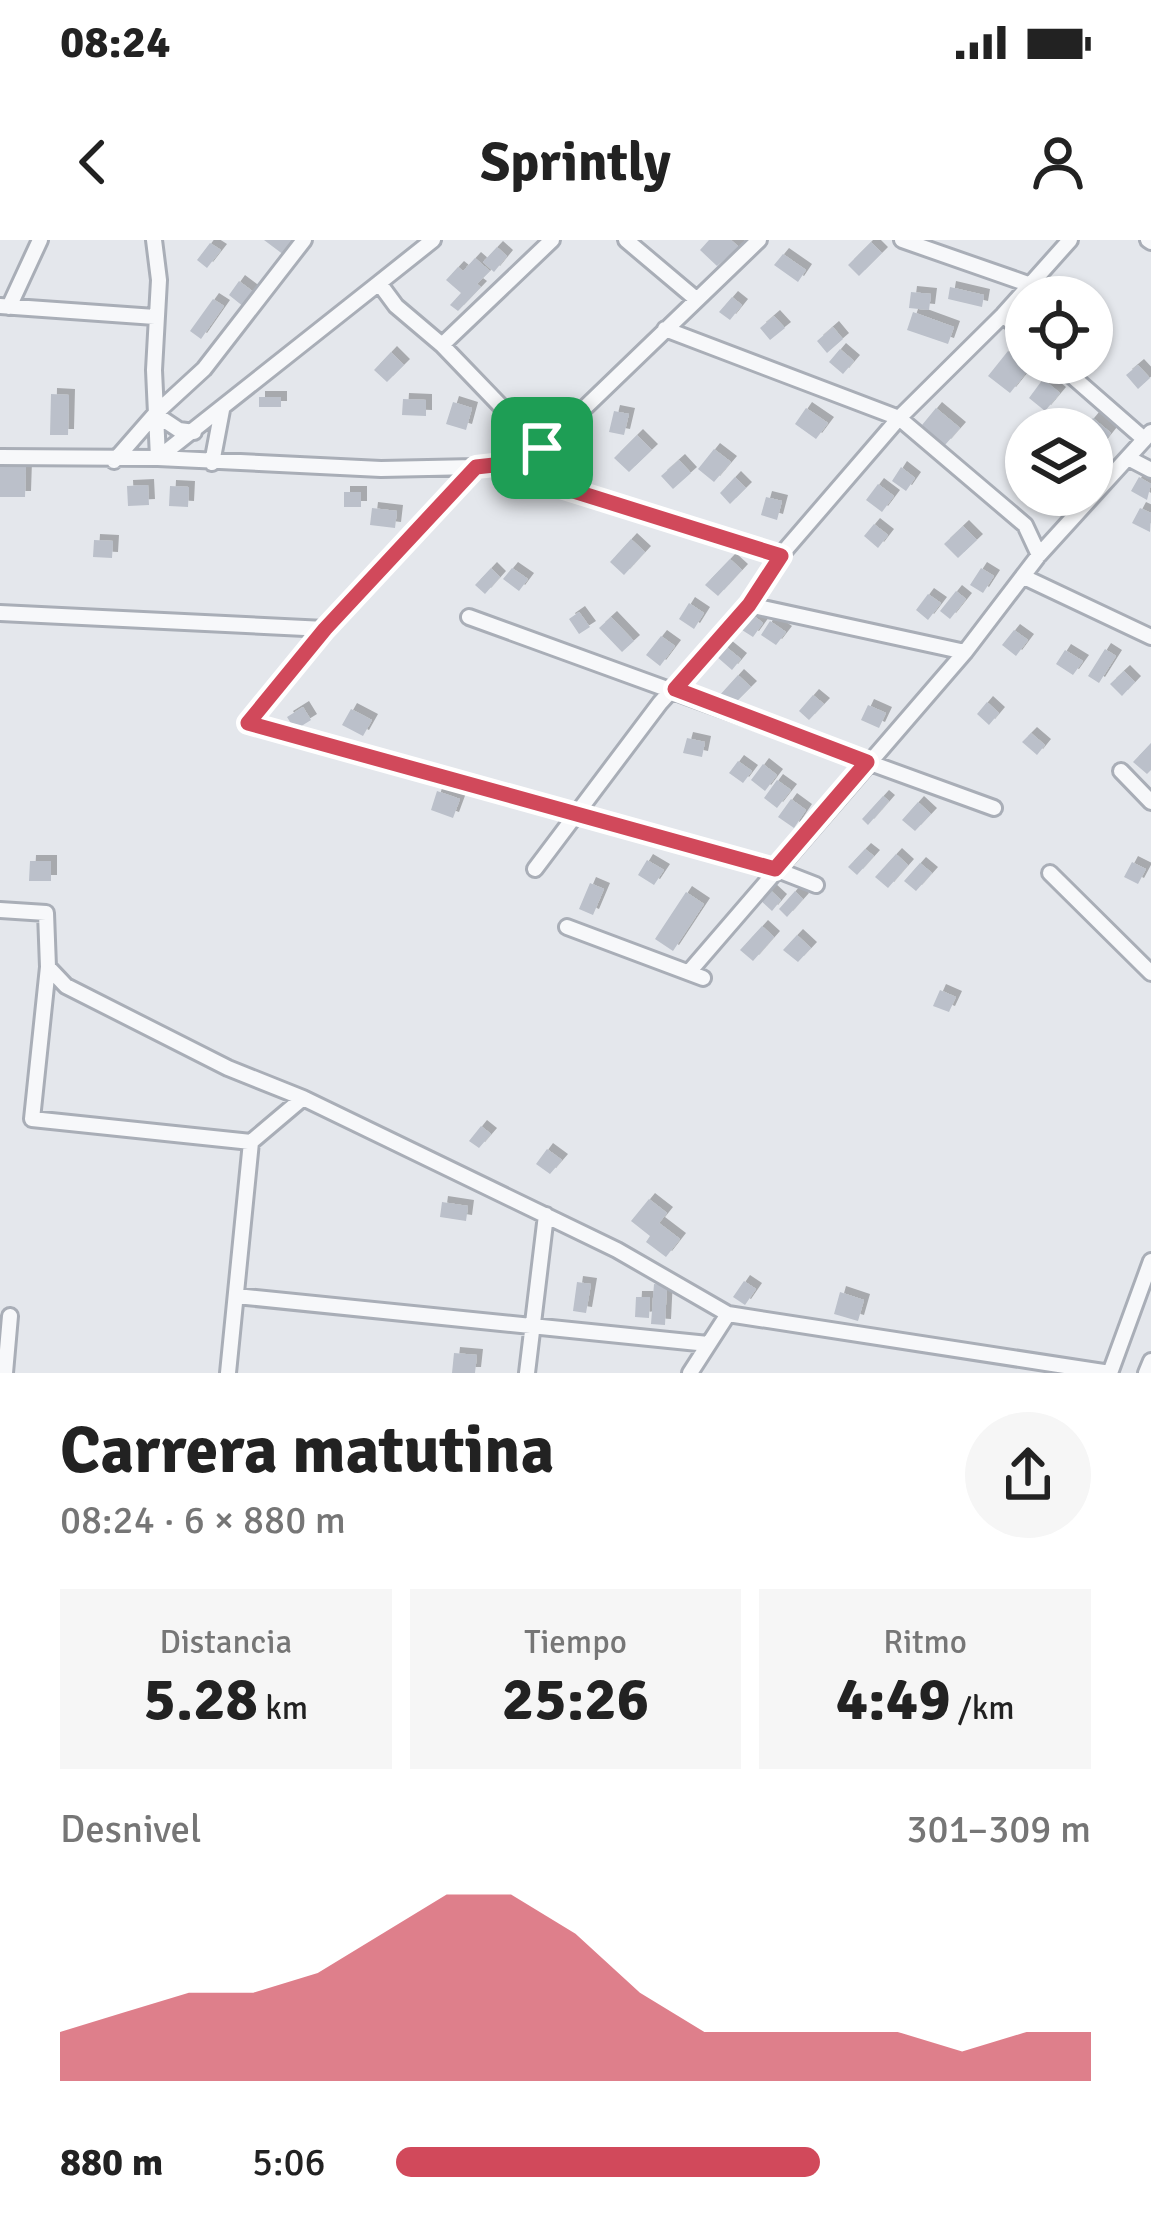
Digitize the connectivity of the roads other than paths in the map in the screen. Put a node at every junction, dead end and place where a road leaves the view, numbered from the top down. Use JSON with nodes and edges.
{"nodes":[{"id":1,"x":40,"y":240,"type":"edge"},
{"id":2,"x":154,"y":240,"type":"edge"},
{"id":3,"x":304,"y":240,"type":"edge"},
{"id":4,"x":433,"y":240,"type":"edge"},
{"id":5,"x":552,"y":240,"type":"edge"},
{"id":6,"x":626,"y":240,"type":"edge"},
{"id":7,"x":759,"y":240,"type":"edge"},
{"id":8,"x":902,"y":240,"type":"edge"},
{"id":9,"x":1070,"y":240,"type":"edge"},
{"id":10,"x":1005,"y":276,"type":"edge"},
{"id":11,"x":1039,"y":276,"type":"edge"},
{"id":12,"x":379,"y":283,"type":"junction"},
{"id":13,"x":696,"y":299,"type":"junction"},
{"id":14,"x":4,"y":307,"type":"edge"},
{"id":15,"x":1003,"y":315,"type":"edge"},
{"id":16,"x":155,"y":317,"type":"junction"},
{"id":17,"x":665,"y":329,"type":"junction"},
{"id":18,"x":442,"y":345,"type":"junction"},
{"id":19,"x":1084,"y":384,"type":"edge"},
{"id":20,"x":222,"y":410,"type":"junction"},
{"id":21,"x":155,"y":414,"type":"junction"},
{"id":22,"x":898,"y":418,"type":"junction"},
{"id":23,"x":194,"y":431,"type":"junction"},
{"id":24,"x":1148,"y":436,"type":"edge"},
{"id":25,"x":542,"y":448,"type":"junction"},
{"id":26,"x":0,"y":457,"type":"edge"},
{"id":27,"x":158,"y":458,"type":"junction"},
{"id":28,"x":1128,"y":458,"type":"junction"},
{"id":29,"x":114,"y":460,"type":"junction"},
{"id":30,"x":212,"y":464,"type":"junction"},
{"id":31,"x":494,"y":465,"type":"junction"},
{"id":32,"x":476,"y":467,"type":"junction"},
{"id":33,"x":1151,"y":470,"type":"edge"},
{"id":34,"x":548,"y":483,"type":"junction"},
{"id":35,"x":1040,"y":555,"type":"junction"},
{"id":36,"x":781,"y":556,"type":"junction"},
{"id":37,"x":1024,"y":577,"type":"junction"},
{"id":38,"x":749,"y":605,"type":"junction"},
{"id":39,"x":0,"y":613,"type":"edge"},
{"id":40,"x":469,"y":617,"type":"dead end"},
{"id":41,"x":325,"y":629,"type":"junction"},
{"id":42,"x":1151,"y":637,"type":"edge"},
{"id":43,"x":965,"y":652,"type":"junction"},
{"id":44,"x":675,"y":689,"type":"junction"},
{"id":45,"x":867,"y":762,"type":"junction"},
{"id":46,"x":1121,"y":771,"type":"dead end"},
{"id":47,"x":1151,"y":802,"type":"edge"},
{"id":48,"x":994,"y":808,"type":"dead end"},
{"id":49,"x":575,"y":817,"type":"junction"},
{"id":50,"x":535,"y":869,"type":"dead end"},
{"id":51,"x":775,"y":869,"type":"junction"},
{"id":52,"x":1050,"y":873,"type":"dead end"},
{"id":53,"x":816,"y":885,"type":"dead end"},
{"id":54,"x":0,"y":910,"type":"edge"},
{"id":55,"x":567,"y":927,"type":"dead end"},
{"id":56,"x":48,"y":967,"type":"junction"},
{"id":57,"x":1151,"y":973,"type":"edge"},
{"id":58,"x":303,"y":1098,"type":"junction"},
{"id":59,"x":251,"y":1142,"type":"junction"},
{"id":60,"x":546,"y":1215,"type":"junction"},
{"id":61,"x":1151,"y":1261,"type":"edge"},
{"id":62,"x":236,"y":1296,"type":"junction"},
{"id":63,"x":728,"y":1314,"type":"junction"},
{"id":64,"x":10,"y":1316,"type":"dead end"},
{"id":65,"x":532,"y":1327,"type":"junction"},
{"id":66,"x":708,"y":1344,"type":"junction"},
{"id":67,"x":4,"y":1373,"type":"edge"},
{"id":68,"x":228,"y":1373,"type":"edge"},
{"id":69,"x":527,"y":1373,"type":"edge"},
{"id":70,"x":690,"y":1373,"type":"edge"},
{"id":71,"x":1110,"y":1373,"type":"edge"}],
"edges":[{"from":1,"to":14,"type":"street"},
{"from":2,"to":16,"type":"street"},
{"from":3,"to":21,"type":"street"},
{"from":4,"to":12,"type":"street"},
{"from":5,"to":18,"type":"street"},
{"from":6,"to":13,"type":"street"},
{"from":7,"to":13,"type":"street"},
{"from":8,"to":10,"type":"street"},
{"from":9,"to":11,"type":"street"},
{"from":12,"to":18,"type":"street"},
{"from":12,"to":20,"type":"street"},
{"from":13,"to":17,"type":"street"},
{"from":14,"to":16,"type":"street"},
{"from":15,"to":22,"type":"street"},
{"from":16,"to":21,"type":"street"},
{"from":17,"to":22,"type":"street"},
{"from":17,"to":25,"type":"street"},
{"from":18,"to":25,"type":"street"},
{"from":19,"to":24,"type":"street"},
{"from":20,"to":23,"type":"street"},
{"from":20,"to":30,"type":"street"},
{"from":21,"to":23,"type":"street"},
{"from":21,"to":27,"type":"street"},
{"from":21,"to":29,"type":"street"},
{"from":22,"to":35,"type":"street"},
{"from":22,"to":36,"type":"street"},
{"from":23,"to":27,"type":"street"},
{"from":24,"to":28,"type":"street"},
{"from":25,"to":31,"type":"street"},
{"from":25,"to":34,"type":"street"},
{"from":26,"to":29,"type":"street"},
{"from":27,"to":29,"type":"street"},
{"from":27,"to":30,"type":"street"},
{"from":28,"to":33,"type":"street"},
{"from":28,"to":35,"type":"street"},
{"from":30,"to":32,"type":"street"},
{"from":31,"to":32,"type":"street"},
{"from":31,"to":34,"type":"street"},
{"from":32,"to":41,"type":"street"},
{"from":34,"to":36,"type":"street"},
{"from":35,"to":37,"type":"street"},
{"from":36,"to":38,"type":"street"},
{"from":37,"to":42,"type":"street"},
{"from":37,"to":43,"type":"street"},
{"from":38,"to":43,"type":"street"},
{"from":38,"to":44,"type":"street"},
{"from":39,"to":41,"type":"street"},
{"from":40,"to":44,"type":"street"},
{"from":41,"to":49,"type":"street"},
{"from":43,"to":45,"type":"street"},
{"from":44,"to":45,"type":"street"},
{"from":44,"to":49,"type":"street"},
{"from":45,"to":48,"type":"street"},
{"from":45,"to":51,"type":"street"},
{"from":46,"to":47,"type":"street"},
{"from":49,"to":50,"type":"street"},
{"from":49,"to":51,"type":"street"},
{"from":51,"to":53,"type":"street"},
{"from":51,"to":55,"type":"street"},
{"from":52,"to":57,"type":"street"},
{"from":54,"to":56,"type":"street"},
{"from":56,"to":58,"type":"street"},
{"from":56,"to":59,"type":"street"},
{"from":58,"to":59,"type":"street"},
{"from":58,"to":60,"type":"street"},
{"from":59,"to":62,"type":"street"},
{"from":60,"to":63,"type":"street"},
{"from":60,"to":65,"type":"street"},
{"from":61,"to":71,"type":"street"},
{"from":62,"to":65,"type":"street"},
{"from":62,"to":68,"type":"street"},
{"from":63,"to":66,"type":"street"},
{"from":63,"to":71,"type":"street"},
{"from":64,"to":67,"type":"street"},
{"from":65,"to":66,"type":"street"},
{"from":65,"to":69,"type":"street"},
{"from":66,"to":70,"type":"street"}]}
